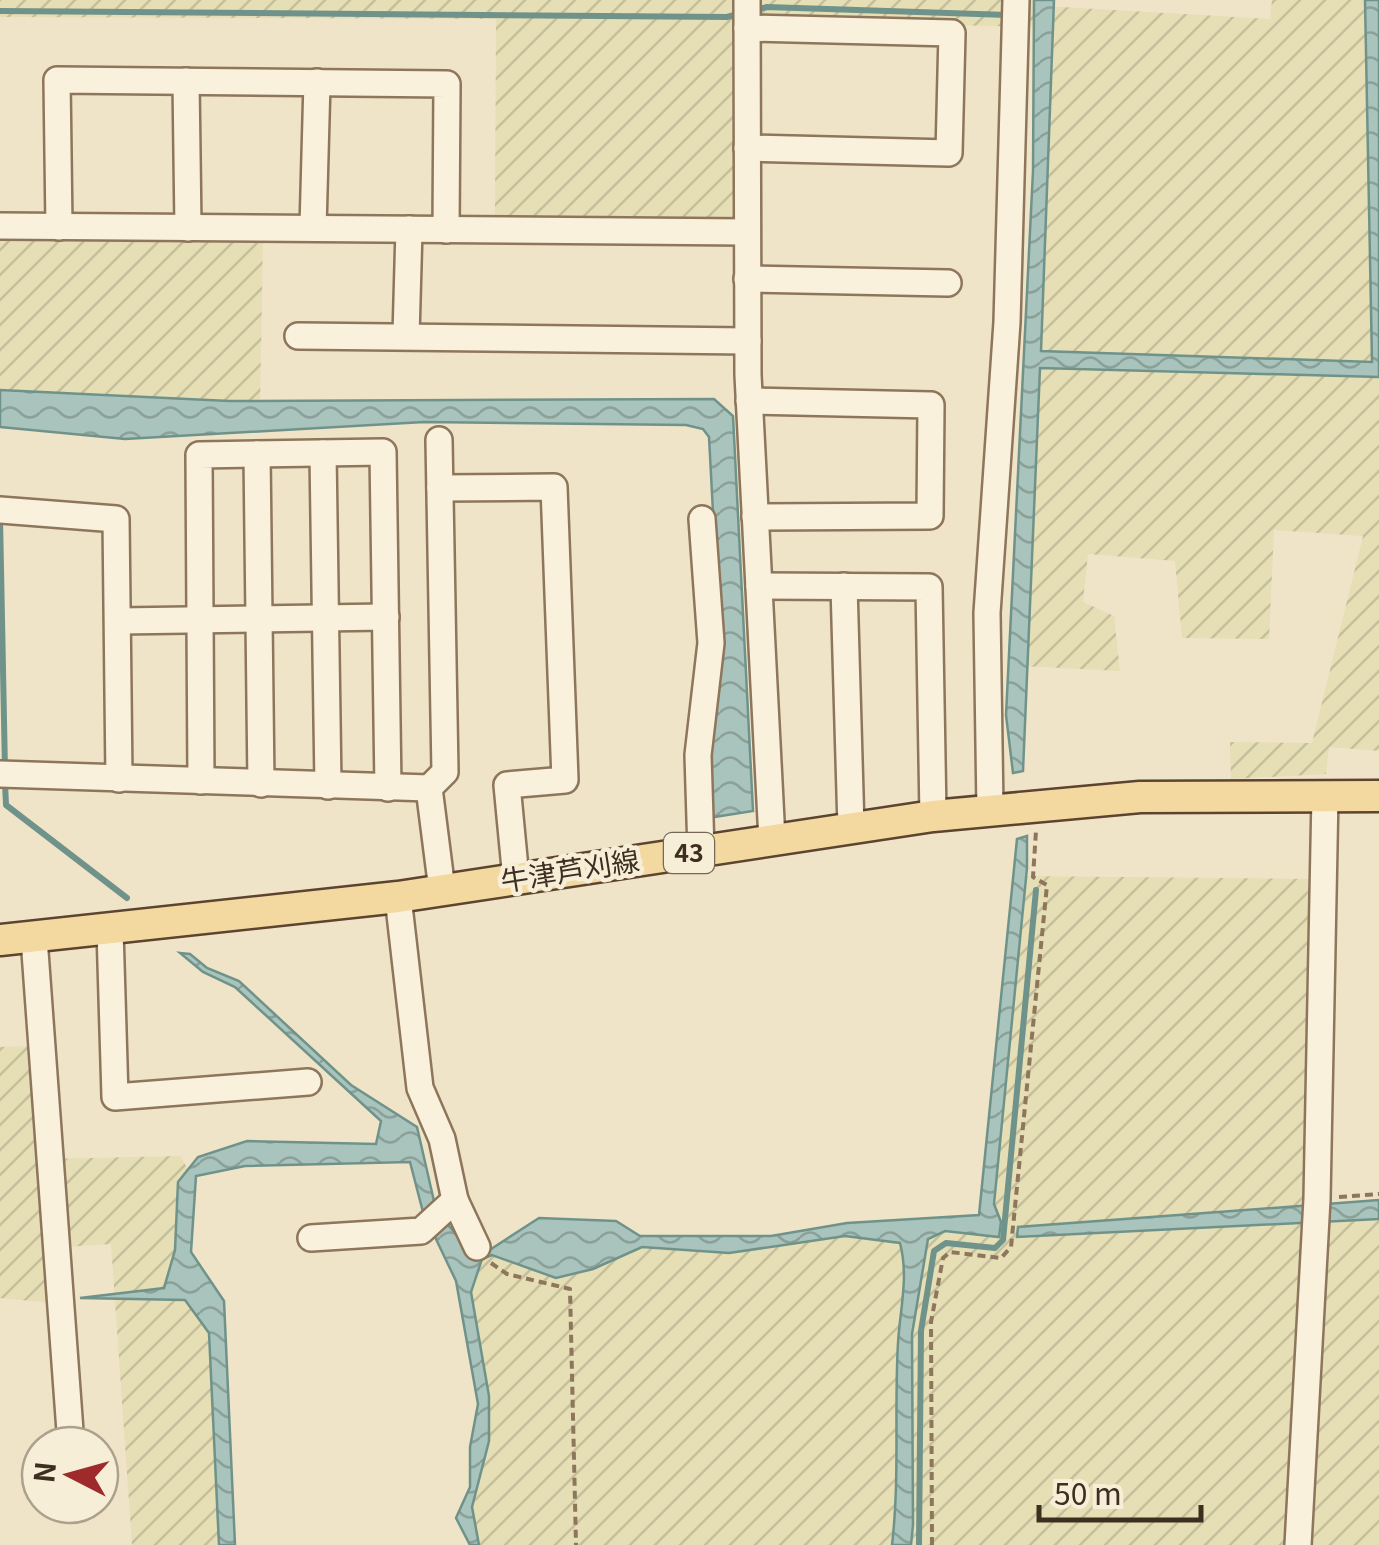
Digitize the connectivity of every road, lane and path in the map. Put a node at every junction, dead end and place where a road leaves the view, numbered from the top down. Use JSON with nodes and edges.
{"nodes":[{"id":1,"x":1016,"y":10,"type":"edge"},
{"id":2,"x":747,"y":13,"type":"edge"},
{"id":3,"x":186,"y":81,"type":"junction"},
{"id":4,"x":317,"y":82,"type":"junction"},
{"id":5,"x":747,"y":148,"type":"junction"},
{"id":6,"x":0,"y":226,"type":"edge"},
{"id":7,"x":60,"y":226,"type":"junction"},
{"id":8,"x":188,"y":228,"type":"junction"},
{"id":9,"x":313,"y":228,"type":"junction"},
{"id":10,"x":408,"y":230,"type":"junction"},
{"id":11,"x":446,"y":230,"type":"junction"},
{"id":12,"x":747,"y":232,"type":"junction"},
{"id":13,"x":747,"y":279,"type":"junction"},
{"id":14,"x":948,"y":283,"type":"dead end"},
{"id":15,"x":298,"y":336,"type":"dead end"},
{"id":16,"x":406,"y":336,"type":"junction"},
{"id":17,"x":748,"y":341,"type":"junction"},
{"id":18,"x":749,"y":401,"type":"junction"},
{"id":19,"x":439,"y":440,"type":"dead end"},
{"id":20,"x":323,"y":453,"type":"junction"},
{"id":21,"x":257,"y":454,"type":"junction"},
{"id":22,"x":440,"y":488,"type":"junction"},
{"id":23,"x":2,"y":510,"type":"edge"},
{"id":24,"x":755,"y":517,"type":"junction"},
{"id":25,"x":702,"y":519,"type":"dead end"},
{"id":26,"x":759,"y":586,"type":"junction"},
{"id":27,"x":844,"y":586,"type":"junction"},
{"id":28,"x":386,"y":617,"type":"junction"},
{"id":29,"x":327,"y":618,"type":"junction"},
{"id":30,"x":259,"y":620,"type":"junction"},
{"id":31,"x":200,"y":621,"type":"junction"},
{"id":32,"x":119,"y":622,"type":"junction"},
{"id":33,"x":5,"y":774,"type":"edge"},
{"id":34,"x":119,"y":778,"type":"junction"},
{"id":35,"x":201,"y":782,"type":"junction"},
{"id":36,"x":261,"y":784,"type":"junction"},
{"id":37,"x":328,"y":786,"type":"junction"},
{"id":38,"x":388,"y":788,"type":"junction"},
{"id":39,"x":429,"y":788,"type":"junction"},
{"id":40,"x":1325,"y":795,"type":"junction"},
{"id":41,"x":1379,"y":796,"type":"edge"},
{"id":42,"x":1037,"y":806,"type":"junction"},
{"id":43,"x":990,"y":810,"type":"junction"},
{"id":44,"x":933,"y":816,"type":"junction"},
{"id":45,"x":851,"y":828,"type":"junction"},
{"id":46,"x":772,"y":840,"type":"junction"},
{"id":47,"x":701,"y":851,"type":"junction"},
{"id":48,"x":516,"y":879,"type":"junction"},
{"id":49,"x":442,"y":890,"type":"junction"},
{"id":50,"x":398,"y":897,"type":"junction"},
{"id":51,"x":110,"y":930,"type":"junction"},
{"id":52,"x":34,"y":938,"type":"junction"},
{"id":53,"x":0,"y":940,"type":"edge"},
{"id":54,"x":308,"y":1082,"type":"dead end"},
{"id":55,"x":1379,"y":1194,"type":"edge"},
{"id":56,"x":1317,"y":1199,"type":"junction"},
{"id":57,"x":456,"y":1200,"type":"junction"},
{"id":58,"x":311,"y":1238,"type":"dead end"},
{"id":59,"x":483,"y":1254,"type":"joint"},
{"id":60,"x":70,"y":1425,"type":"edge"},
{"id":61,"x":576,"y":1545,"type":"edge"},
{"id":62,"x":932,"y":1545,"type":"edge"},
{"id":63,"x":1298,"y":1545,"type":"edge"}],
"edges":[{"from":1,"to":43,"type":"street"},
{"from":2,"to":5,"type":"street"},
{"from":2,"to":5,"type":"street"},
{"from":3,"to":4,"type":"street"},
{"from":3,"to":7,"type":"street"},
{"from":3,"to":8,"type":"street"},
{"from":4,"to":9,"type":"street"},
{"from":4,"to":11,"type":"street"},
{"from":5,"to":12,"type":"street"},
{"from":6,"to":7,"type":"street"},
{"from":7,"to":8,"type":"street"},
{"from":8,"to":9,"type":"street"},
{"from":9,"to":10,"type":"street"},
{"from":10,"to":11,"type":"street"},
{"from":10,"to":16,"type":"street"},
{"from":11,"to":12,"type":"street"},
{"from":12,"to":13,"type":"street"},
{"from":13,"to":14,"type":"street"},
{"from":13,"to":17,"type":"street"},
{"from":15,"to":16,"type":"street"},
{"from":16,"to":17,"type":"street"},
{"from":17,"to":18,"type":"street"},
{"from":18,"to":24,"type":"street"},
{"from":18,"to":24,"type":"street"},
{"from":19,"to":22,"type":"street"},
{"from":20,"to":21,"type":"street"},
{"from":20,"to":28,"type":"street"},
{"from":20,"to":29,"type":"street"},
{"from":21,"to":30,"type":"street"},
{"from":21,"to":31,"type":"street"},
{"from":22,"to":39,"type":"street"},
{"from":22,"to":48,"type":"street"},
{"from":23,"to":32,"type":"street"},
{"from":24,"to":26,"type":"street"},
{"from":25,"to":47,"type":"street"},
{"from":26,"to":27,"type":"street"},
{"from":26,"to":46,"type":"street"},
{"from":27,"to":44,"type":"street"},
{"from":27,"to":45,"type":"street"},
{"from":28,"to":29,"type":"street"},
{"from":28,"to":38,"type":"street"},
{"from":29,"to":30,"type":"street"},
{"from":29,"to":37,"type":"street"},
{"from":30,"to":31,"type":"street"},
{"from":30,"to":36,"type":"street"},
{"from":31,"to":32,"type":"street"},
{"from":31,"to":35,"type":"street"},
{"from":32,"to":34,"type":"street"},
{"from":33,"to":34,"type":"street"},
{"from":34,"to":35,"type":"street"},
{"from":35,"to":36,"type":"street"},
{"from":36,"to":37,"type":"street"},
{"from":37,"to":38,"type":"street"},
{"from":38,"to":39,"type":"street"},
{"from":39,"to":49,"type":"street"},
{"from":40,"to":41,"type":"main road","name":"牛津芦刈線","number":"43"},
{"from":40,"to":42,"type":"main road","name":"牛津芦刈線","number":"43"},
{"from":40,"to":56,"type":"street"},
{"from":42,"to":43,"type":"main road","name":"牛津芦刈線","number":"43"},
{"from":42,"to":62,"type":"path"},
{"from":43,"to":44,"type":"main road","name":"牛津芦刈線","number":"43"},
{"from":44,"to":45,"type":"main road","name":"牛津芦刈線","number":"43"},
{"from":45,"to":46,"type":"main road","name":"牛津芦刈線","number":"43"},
{"from":46,"to":47,"type":"main road","name":"牛津芦刈線","number":"43"},
{"from":47,"to":48,"type":"main road","name":"牛津芦刈線","number":"43"},
{"from":48,"to":49,"type":"main road","name":"牛津芦刈線","number":"43"},
{"from":49,"to":50,"type":"main road","name":"牛津芦刈線","number":"43"},
{"from":50,"to":51,"type":"main road","name":"牛津芦刈線","number":"43"},
{"from":50,"to":57,"type":"street"},
{"from":51,"to":52,"type":"main road","name":"牛津芦刈線","number":"43"},
{"from":51,"to":54,"type":"street"},
{"from":52,"to":53,"type":"main road","name":"牛津芦刈線","number":"43"},
{"from":52,"to":60,"type":"street"},
{"from":55,"to":56,"type":"path"},
{"from":56,"to":63,"type":"street"},
{"from":57,"to":58,"type":"street"},
{"from":57,"to":59,"type":"street"},
{"from":59,"to":61,"type":"path"}]}
